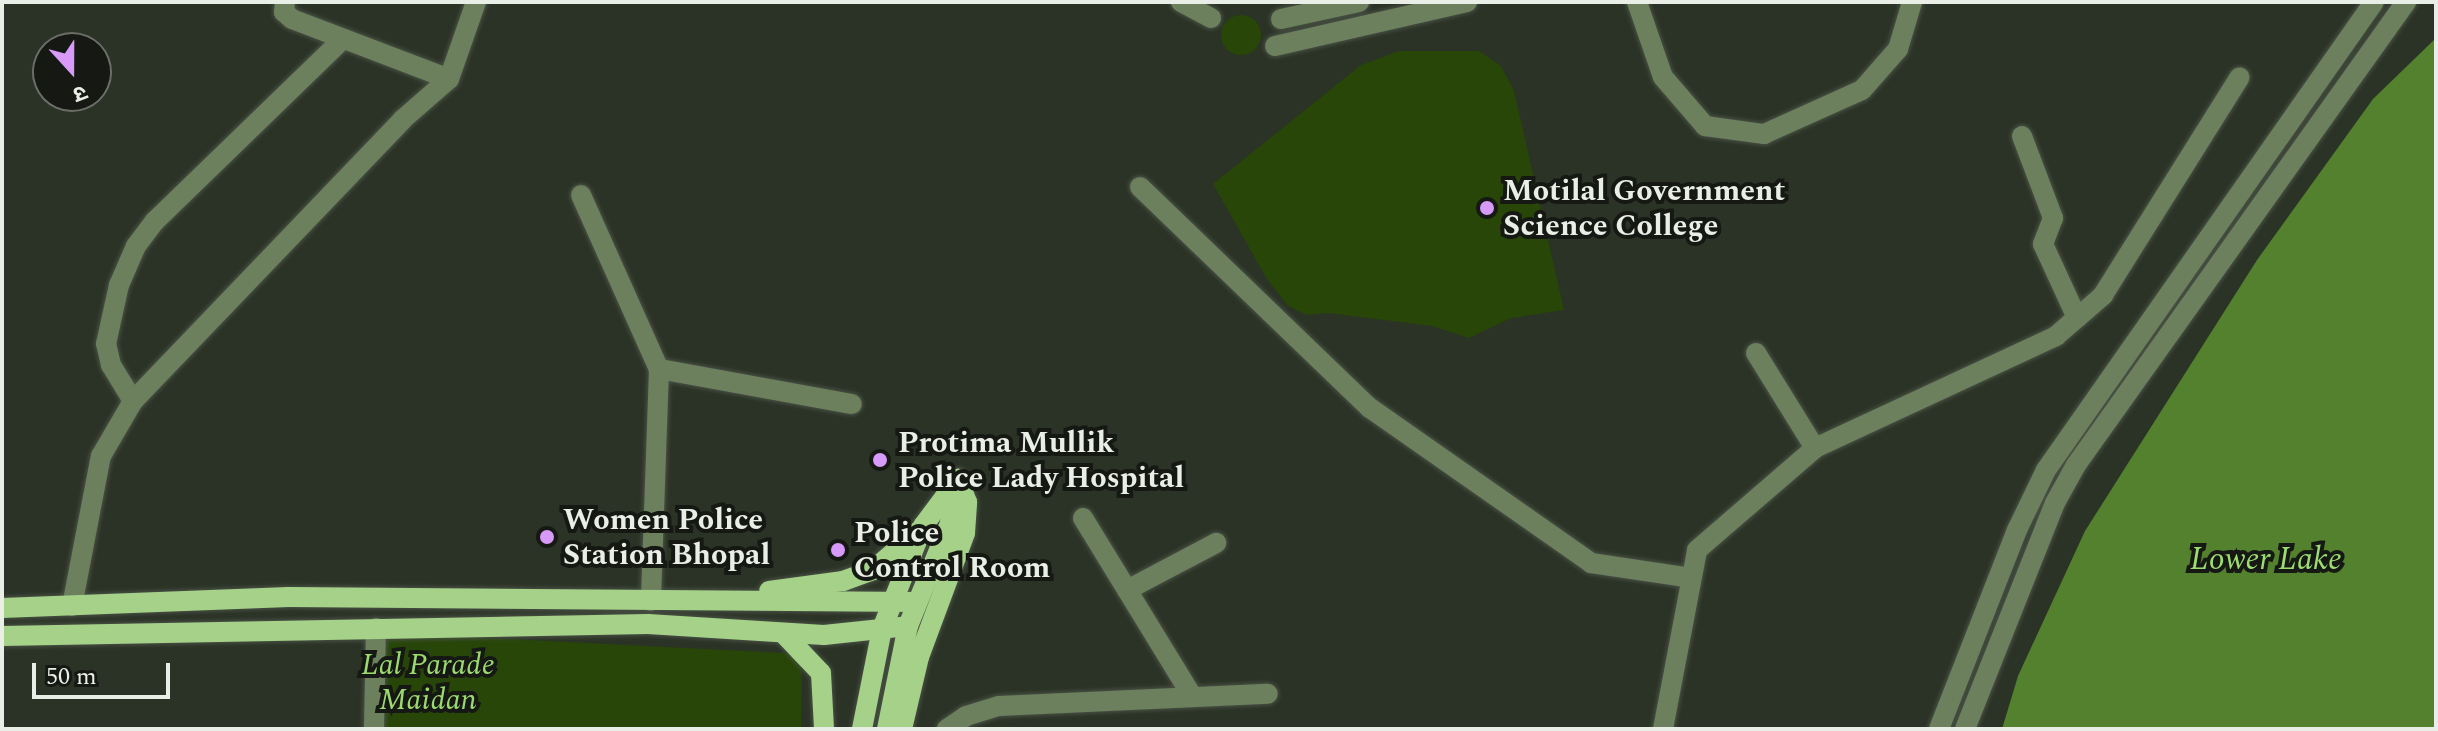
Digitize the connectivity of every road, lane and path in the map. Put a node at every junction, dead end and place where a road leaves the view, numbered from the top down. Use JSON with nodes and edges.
{"nodes":[{"id":1,"x":285,"y":2,"type":"edge"},
{"id":2,"x":476,"y":2,"type":"edge"},
{"id":3,"x":1181,"y":2,"type":"edge"},
{"id":4,"x":1359,"y":2,"type":"edge"},
{"id":5,"x":1467,"y":2,"type":"edge"},
{"id":6,"x":1637,"y":2,"type":"edge"},
{"id":7,"x":1912,"y":2,"type":"edge"},
{"id":8,"x":2374,"y":2,"type":"edge"},
{"id":9,"x":2406,"y":2,"type":"edge"},
{"id":10,"x":1329,"y":6,"type":"edge"},
{"id":11,"x":1211,"y":18,"type":"dead end"},
{"id":12,"x":1281,"y":19,"type":"dead end"},
{"id":13,"x":342,"y":40,"type":"junction"},
{"id":14,"x":1275,"y":46,"type":"dead end"},
{"id":15,"x":2240,"y":77,"type":"dead end"},
{"id":16,"x":449,"y":79,"type":"junction"},
{"id":17,"x":2022,"y":136,"type":"dead end"},
{"id":18,"x":1140,"y":187,"type":"dead end"},
{"id":19,"x":581,"y":195,"type":"dead end"},
{"id":20,"x":2077,"y":318,"type":"junction"},
{"id":21,"x":1756,"y":353,"type":"dead end"},
{"id":22,"x":659,"y":369,"type":"junction"},
{"id":23,"x":133,"y":401,"type":"junction"},
{"id":24,"x":852,"y":404,"type":"dead end"},
{"id":25,"x":1815,"y":448,"type":"junction"},
{"id":26,"x":958,"y":479,"type":"junction"},
{"id":27,"x":1083,"y":518,"type":"dead end"},
{"id":28,"x":923,"y":526,"type":"junction"},
{"id":29,"x":1216,"y":543,"type":"dead end"},
{"id":30,"x":1691,"y":578,"type":"junction"},
{"id":31,"x":1127,"y":590,"type":"junction"},
{"id":32,"x":651,"y":601,"type":"junction"},
{"id":33,"x":710,"y":601,"type":"junction"},
{"id":34,"x":917,"y":602,"type":"junction"},
{"id":35,"x":893,"y":603,"type":"junction"},
{"id":36,"x":72,"y":606,"type":"junction"},
{"id":37,"x":2,"y":608,"type":"edge"},
{"id":38,"x":908,"y":626,"type":"junction"},
{"id":39,"x":376,"y":628,"type":"junction"},
{"id":40,"x":882,"y":629,"type":"junction"},
{"id":41,"x":783,"y":633,"type":"junction"},
{"id":42,"x":2,"y":636,"type":"edge"},
{"id":43,"x":1268,"y":694,"type":"dead end"},
{"id":44,"x":1192,"y":696,"type":"junction"},
{"id":45,"x":374,"y":729,"type":"edge"},
{"id":46,"x":824,"y":729,"type":"edge"},
{"id":47,"x":862,"y":729,"type":"edge"},
{"id":48,"x":887,"y":729,"type":"edge"},
{"id":49,"x":902,"y":729,"type":"edge"},
{"id":50,"x":947,"y":729,"type":"edge"},
{"id":51,"x":1663,"y":729,"type":"edge"},
{"id":52,"x":1939,"y":729,"type":"edge"},
{"id":53,"x":1965,"y":729,"type":"edge"}],
"edges":[{"from":1,"to":13,"type":"street"},
{"from":2,"to":16,"type":"street"},
{"from":3,"to":11,"type":"street"},
{"from":4,"to":10,"type":"street"},
{"from":5,"to":14,"type":"street"},
{"from":6,"to":7,"type":"street"},
{"from":8,"to":52,"type":"street"},
{"from":9,"to":53,"type":"street"},
{"from":10,"to":12,"type":"street"},
{"from":13,"to":16,"type":"street"},
{"from":13,"to":23,"type":"street"},
{"from":15,"to":20,"type":"street"},
{"from":16,"to":23,"type":"street"},
{"from":17,"to":20,"type":"street"},
{"from":18,"to":30,"type":"street"},
{"from":19,"to":22,"type":"street"},
{"from":20,"to":25,"type":"street"},
{"from":21,"to":25,"type":"street"},
{"from":22,"to":24,"type":"street"},
{"from":22,"to":32,"type":"street"},
{"from":23,"to":36,"type":"street"},
{"from":25,"to":30,"type":"street"},
{"from":26,"to":28,"type":"main road"},
{"from":26,"to":34,"type":"main road"},
{"from":26,"to":49,"type":"main road"},
{"from":27,"to":31,"type":"street"},
{"from":28,"to":33,"type":"main road"},
{"from":28,"to":35,"type":"main road"},
{"from":29,"to":31,"type":"street"},
{"from":30,"to":51,"type":"street"},
{"from":31,"to":44,"type":"street"},
{"from":32,"to":33,"type":"main road"},
{"from":32,"to":36,"type":"main road"},
{"from":33,"to":35,"type":"main road"},
{"from":34,"to":35,"type":"main road"},
{"from":34,"to":38,"type":"main road"},
{"from":35,"to":40,"type":"main road"},
{"from":36,"to":37,"type":"main road"},
{"from":38,"to":40,"type":"main road"},
{"from":38,"to":48,"type":"main road"},
{"from":39,"to":41,"type":"main road"},
{"from":39,"to":42,"type":"main road"},
{"from":39,"to":45,"type":"street"},
{"from":40,"to":41,"type":"main road"},
{"from":40,"to":47,"type":"main road"},
{"from":41,"to":46,"type":"main road"},
{"from":43,"to":44,"type":"street"},
{"from":44,"to":50,"type":"street"}]}
